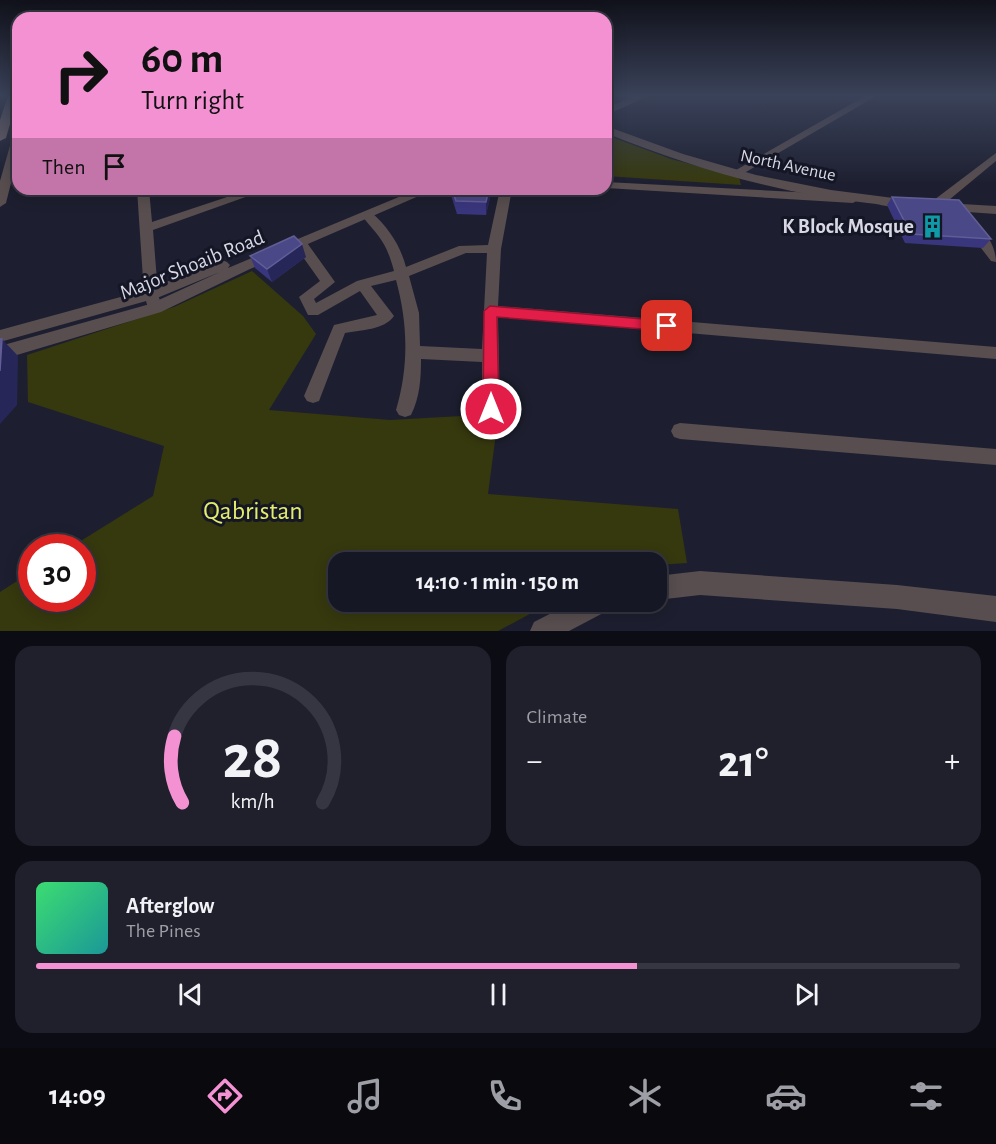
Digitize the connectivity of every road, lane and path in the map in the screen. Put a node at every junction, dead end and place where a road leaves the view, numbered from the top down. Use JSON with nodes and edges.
{"nodes":[{"id":1,"x":4,"y":124,"type":"edge"},
{"id":2,"x":822,"y":124,"type":"edge"},
{"id":3,"x":612,"y":131,"type":"edge"},
{"id":4,"x":0,"y":138,"type":"edge"},
{"id":5,"x":996,"y":156,"type":"edge"},
{"id":6,"x":12,"y":158,"type":"edge"},
{"id":7,"x":735,"y":174,"type":"junction"},
{"id":8,"x":612,"y":185,"type":"edge"},
{"id":9,"x":144,"y":195,"type":"edge"},
{"id":10,"x":235,"y":195,"type":"edge"},
{"id":11,"x":392,"y":195,"type":"edge"},
{"id":12,"x":415,"y":195,"type":"edge"},
{"id":13,"x":505,"y":195,"type":"edge"},
{"id":14,"x":862,"y":200,"type":"junction"},
{"id":15,"x":0,"y":203,"type":"edge"},
{"id":16,"x":934,"y":206,"type":"junction"},
{"id":17,"x":955,"y":207,"type":"junction"},
{"id":18,"x":996,"y":210,"type":"edge"},
{"id":19,"x":367,"y":215,"type":"junction"},
{"id":20,"x":147,"y":228,"type":"junction"},
{"id":21,"x":300,"y":243,"type":"junction"},
{"id":22,"x":494,"y":249,"type":"junction"},
{"id":23,"x":996,"y":258,"type":"edge"},
{"id":24,"x":402,"y":274,"type":"junction"},
{"id":25,"x":362,"y":284,"type":"junction"},
{"id":26,"x":153,"y":301,"type":"junction"},
{"id":27,"x":490,"y":311,"type":"junction"},
{"id":28,"x":0,"y":336,"type":"edge"},
{"id":29,"x":413,"y":352,"type":"junction"},
{"id":30,"x":996,"y":352,"type":"edge"},
{"id":31,"x":0,"y":353,"type":"edge"},
{"id":32,"x":491,"y":356,"type":"junction"},
{"id":33,"x":313,"y":396,"type":"dead end"},
{"id":34,"x":491,"y":409,"type":"dead end"},
{"id":35,"x":405,"y":410,"type":"dead end"},
{"id":36,"x":680,"y":431,"type":"dead end"},
{"id":37,"x":996,"y":457,"type":"edge"},
{"id":38,"x":667,"y":587,"type":"edge"},
{"id":39,"x":996,"y":609,"type":"edge"},
{"id":40,"x":579,"y":612,"type":"edge"},
{"id":41,"x":543,"y":631,"type":"edge"}],
"edges":[{"from":1,"to":4,"type":"main road"},
{"from":2,"to":7,"type":"street"},
{"from":3,"to":7,"type":"street","name":"North Avenue"},
{"from":5,"to":16,"type":"street"},
{"from":6,"to":15,"type":"street"},
{"from":7,"to":14,"type":"street","name":"North Avenue"},
{"from":8,"to":14,"type":"street"},
{"from":9,"to":20,"type":"street"},
{"from":10,"to":20,"type":"street"},
{"from":11,"to":26,"type":"street","name":"Major Shoaib Road"},
{"from":12,"to":19,"type":"street","name":"Major Shoaib Road"},
{"from":13,"to":22,"type":"street"},
{"from":14,"to":16,"type":"street","name":"North Avenue"},
{"from":16,"to":17,"type":"street","name":"North Avenue"},
{"from":17,"to":18,"type":"street","name":"North Avenue"},
{"from":17,"to":23,"type":"street"},
{"from":19,"to":21,"type":"street","name":"Major Shoaib Road"},
{"from":19,"to":24,"type":"street"},
{"from":20,"to":26,"type":"street"},
{"from":21,"to":25,"type":"street"},
{"from":21,"to":26,"type":"street","name":"Major Shoaib Road"},
{"from":22,"to":24,"type":"street"},
{"from":22,"to":27,"type":"street"},
{"from":24,"to":25,"type":"street"},
{"from":24,"to":29,"type":"street"},
{"from":25,"to":33,"type":"street"},
{"from":26,"to":28,"type":"street","name":"Major Shoaib Road"},
{"from":26,"to":31,"type":"street","name":"Major Shoaib Road"},
{"from":27,"to":30,"type":"street"},
{"from":27,"to":32,"type":"street"},
{"from":29,"to":32,"type":"street"},
{"from":29,"to":35,"type":"street"},
{"from":32,"to":34,"type":"street"},
{"from":36,"to":37,"type":"street"},
{"from":38,"to":39,"type":"street"},
{"from":40,"to":41,"type":"street"}]}
